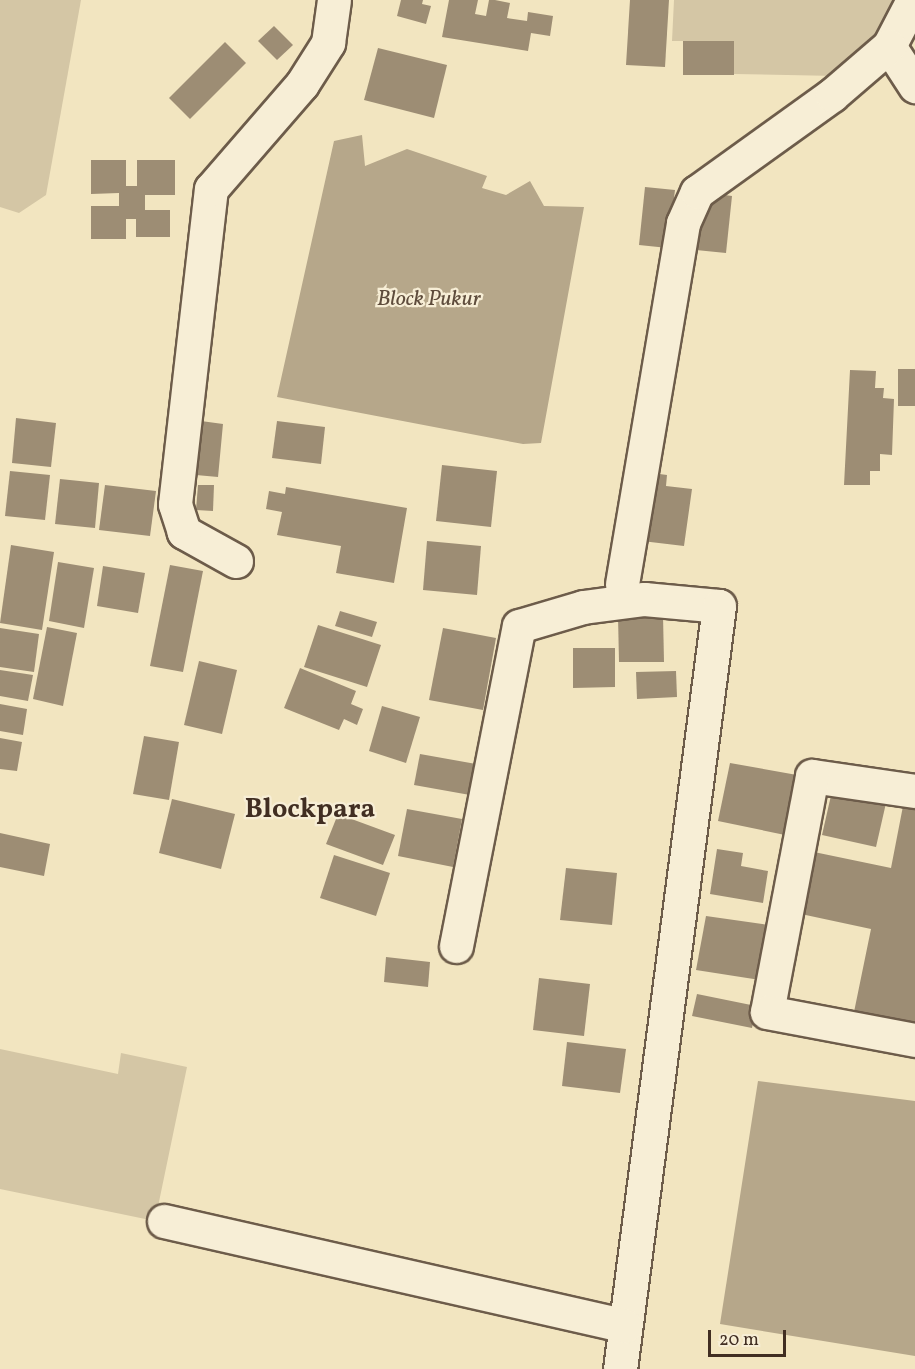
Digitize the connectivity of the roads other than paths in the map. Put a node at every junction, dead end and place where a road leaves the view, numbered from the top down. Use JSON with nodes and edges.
{"nodes":[{"id":1,"x":334,"y":0,"type":"edge"},
{"id":2,"x":913,"y":0,"type":"edge"},
{"id":3,"x":889,"y":46,"type":"junction"},
{"id":4,"x":915,"y":86,"type":"edge"},
{"id":5,"x":236,"y":561,"type":"dead end"},
{"id":6,"x":622,"y":584,"type":"dead end"},
{"id":7,"x":915,"y":791,"type":"edge"},
{"id":8,"x":456,"y":946,"type":"dead end"},
{"id":9,"x":915,"y":1040,"type":"edge"},
{"id":10,"x":164,"y":1221,"type":"dead end"},
{"id":11,"x":625,"y":1326,"type":"junction"},
{"id":12,"x":620,"y":1369,"type":"edge"}],
"edges":[{"from":1,"to":5,"type":"street"},
{"from":2,"to":3,"type":"street"},
{"from":3,"to":4,"type":"street"},
{"from":3,"to":6,"type":"street"},
{"from":7,"to":9,"type":"street"},
{"from":8,"to":11,"type":"street"},
{"from":10,"to":11,"type":"street"},
{"from":11,"to":12,"type":"street"}]}
